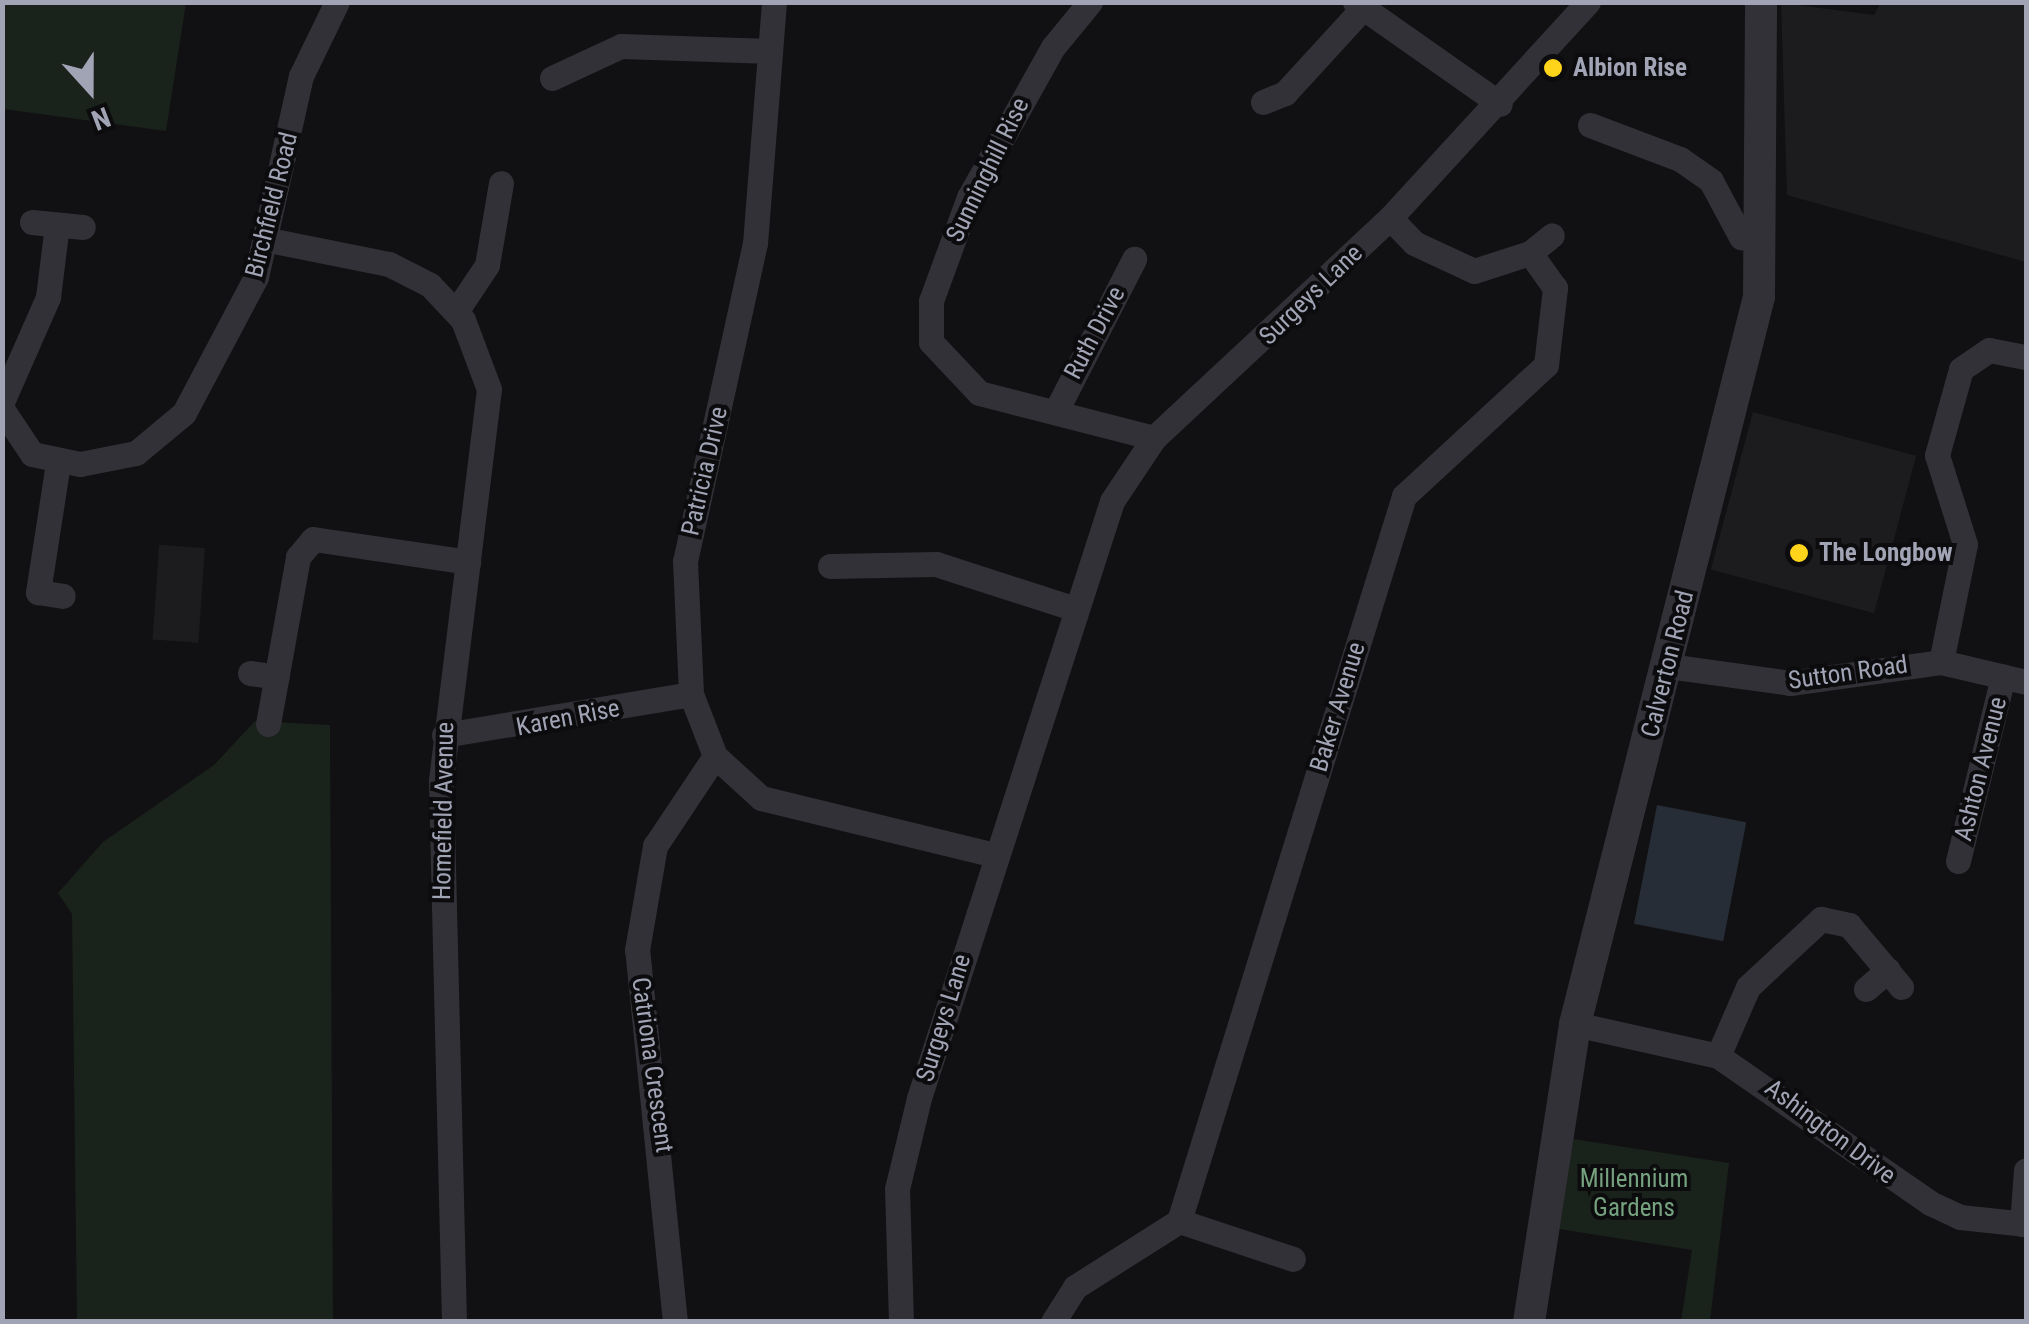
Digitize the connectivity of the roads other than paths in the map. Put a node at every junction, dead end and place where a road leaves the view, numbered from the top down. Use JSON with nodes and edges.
{"nodes":[{"id":1,"x":337,"y":2,"type":"edge"},
{"id":2,"x":774,"y":2,"type":"edge"},
{"id":3,"x":1090,"y":2,"type":"edge"},
{"id":4,"x":1588,"y":2,"type":"edge"},
{"id":5,"x":1761,"y":2,"type":"edge"},
{"id":6,"x":1358,"y":6,"type":"edge"},
{"id":7,"x":769,"y":51,"type":"junction"},
{"id":8,"x":553,"y":79,"type":"dead end"},
{"id":9,"x":1263,"y":102,"type":"dead end"},
{"id":10,"x":1500,"y":104,"type":"junction"},
{"id":11,"x":1590,"y":126,"type":"dead end"},
{"id":12,"x":501,"y":183,"type":"dead end"},
{"id":13,"x":1390,"y":218,"type":"junction"},
{"id":14,"x":84,"y":226,"type":"dead end"},
{"id":15,"x":1552,"y":235,"type":"dead end"},
{"id":16,"x":1762,"y":237,"type":"junction"},
{"id":17,"x":269,"y":240,"type":"junction"},
{"id":18,"x":1530,"y":253,"type":"junction"},
{"id":19,"x":1134,"y":259,"type":"dead end"},
{"id":20,"x":456,"y":310,"type":"junction"},
{"id":21,"x":2026,"y":358,"type":"edge"},
{"id":22,"x":1057,"y":409,"type":"junction"},
{"id":23,"x":4,"y":417,"type":"edge"},
{"id":24,"x":1154,"y":438,"type":"junction"},
{"id":25,"x":58,"y":463,"type":"junction"},
{"id":26,"x":468,"y":562,"type":"junction"},
{"id":27,"x":830,"y":566,"type":"dead end"},
{"id":28,"x":45,"y":600,"type":"dead end"},
{"id":29,"x":1072,"y":608,"type":"junction"},
{"id":30,"x":1941,"y":662,"type":"junction"},
{"id":31,"x":1668,"y":666,"type":"junction"},
{"id":32,"x":250,"y":673,"type":"dead end"},
{"id":33,"x":278,"y":677,"type":"junction"},
{"id":34,"x":2015,"y":679,"type":"edge"},
{"id":35,"x":691,"y":694,"type":"junction"},
{"id":36,"x":268,"y":724,"type":"dead end"},
{"id":37,"x":444,"y":735,"type":"junction"},
{"id":38,"x":715,"y":756,"type":"junction"},
{"id":39,"x":994,"y":856,"type":"junction"},
{"id":40,"x":1958,"y":861,"type":"dead end"},
{"id":41,"x":1866,"y":989,"type":"dead end"},
{"id":42,"x":1575,"y":1024,"type":"junction"},
{"id":43,"x":1718,"y":1056,"type":"junction"},
{"id":44,"x":2026,"y":1170,"type":"edge"},
{"id":45,"x":1179,"y":1220,"type":"junction"},
{"id":46,"x":2024,"y":1224,"type":"edge"},
{"id":47,"x":1293,"y":1260,"type":"dead end"},
{"id":48,"x":454,"y":1322,"type":"edge"},
{"id":49,"x":676,"y":1322,"type":"edge"},
{"id":50,"x":901,"y":1322,"type":"edge"},
{"id":51,"x":1052,"y":1322,"type":"edge"},
{"id":52,"x":1529,"y":1322,"type":"edge"}],
"edges":[{"from":1,"to":17,"type":"street","name":"Birchfield Road"},
{"from":2,"to":7,"type":"street","name":"Patricia Drive"},
{"from":3,"to":22,"type":"street","name":"Sunninghill Rise"},
{"from":4,"to":10,"type":"street","name":"Surgeys Lane"},
{"from":5,"to":16,"type":"street","name":"Calverton Road"},
{"from":6,"to":9,"type":"street"},
{"from":6,"to":10,"type":"street"},
{"from":7,"to":8,"type":"street"},
{"from":7,"to":35,"type":"street","name":"Patricia Drive"},
{"from":10,"to":13,"type":"street","name":"Surgeys Lane"},
{"from":11,"to":16,"type":"street"},
{"from":12,"to":20,"type":"street"},
{"from":13,"to":18,"type":"street"},
{"from":13,"to":24,"type":"street","name":"Surgeys Lane"},
{"from":14,"to":23,"type":"street"},
{"from":15,"to":18,"type":"street"},
{"from":16,"to":31,"type":"street","name":"Calverton Road"},
{"from":17,"to":20,"type":"street"},
{"from":17,"to":25,"type":"street","name":"Birchfield Road"},
{"from":18,"to":45,"type":"street","name":"Baker Avenue"},
{"from":19,"to":22,"type":"street","name":"Ruth Drive"},
{"from":20,"to":26,"type":"street","name":"Homefield Avenue"},
{"from":21,"to":30,"type":"street"},
{"from":22,"to":24,"type":"street","name":"Sunninghill Rise"},
{"from":23,"to":25,"type":"street"},
{"from":24,"to":29,"type":"street","name":"Surgeys Lane"},
{"from":25,"to":28,"type":"street"},
{"from":26,"to":33,"type":"street"},
{"from":26,"to":37,"type":"street","name":"Homefield Avenue"},
{"from":27,"to":29,"type":"street"},
{"from":29,"to":39,"type":"street","name":"Surgeys Lane"},
{"from":30,"to":31,"type":"street","name":"Sutton Road"},
{"from":30,"to":34,"type":"street","name":"Sutton Road"},
{"from":31,"to":42,"type":"street","name":"Calverton Road"},
{"from":32,"to":33,"type":"street"},
{"from":33,"to":36,"type":"street"},
{"from":34,"to":40,"type":"street","name":"Ashton Avenue"},
{"from":35,"to":37,"type":"street","name":"Karen Rise"},
{"from":35,"to":38,"type":"street","name":"Patricia Drive"},
{"from":37,"to":48,"type":"street","name":"Homefield Avenue"},
{"from":38,"to":39,"type":"street","name":"Patricia Drive"},
{"from":38,"to":49,"type":"street","name":"Catriona Crescent"},
{"from":39,"to":50,"type":"street","name":"Surgeys Lane"},
{"from":41,"to":43,"type":"street"},
{"from":42,"to":43,"type":"street","name":"Ashington Drive"},
{"from":42,"to":52,"type":"street","name":"Calverton Road"},
{"from":43,"to":46,"type":"street","name":"Ashington Drive"},
{"from":44,"to":46,"type":"street"},
{"from":45,"to":47,"type":"street"},
{"from":45,"to":51,"type":"street"}]}
